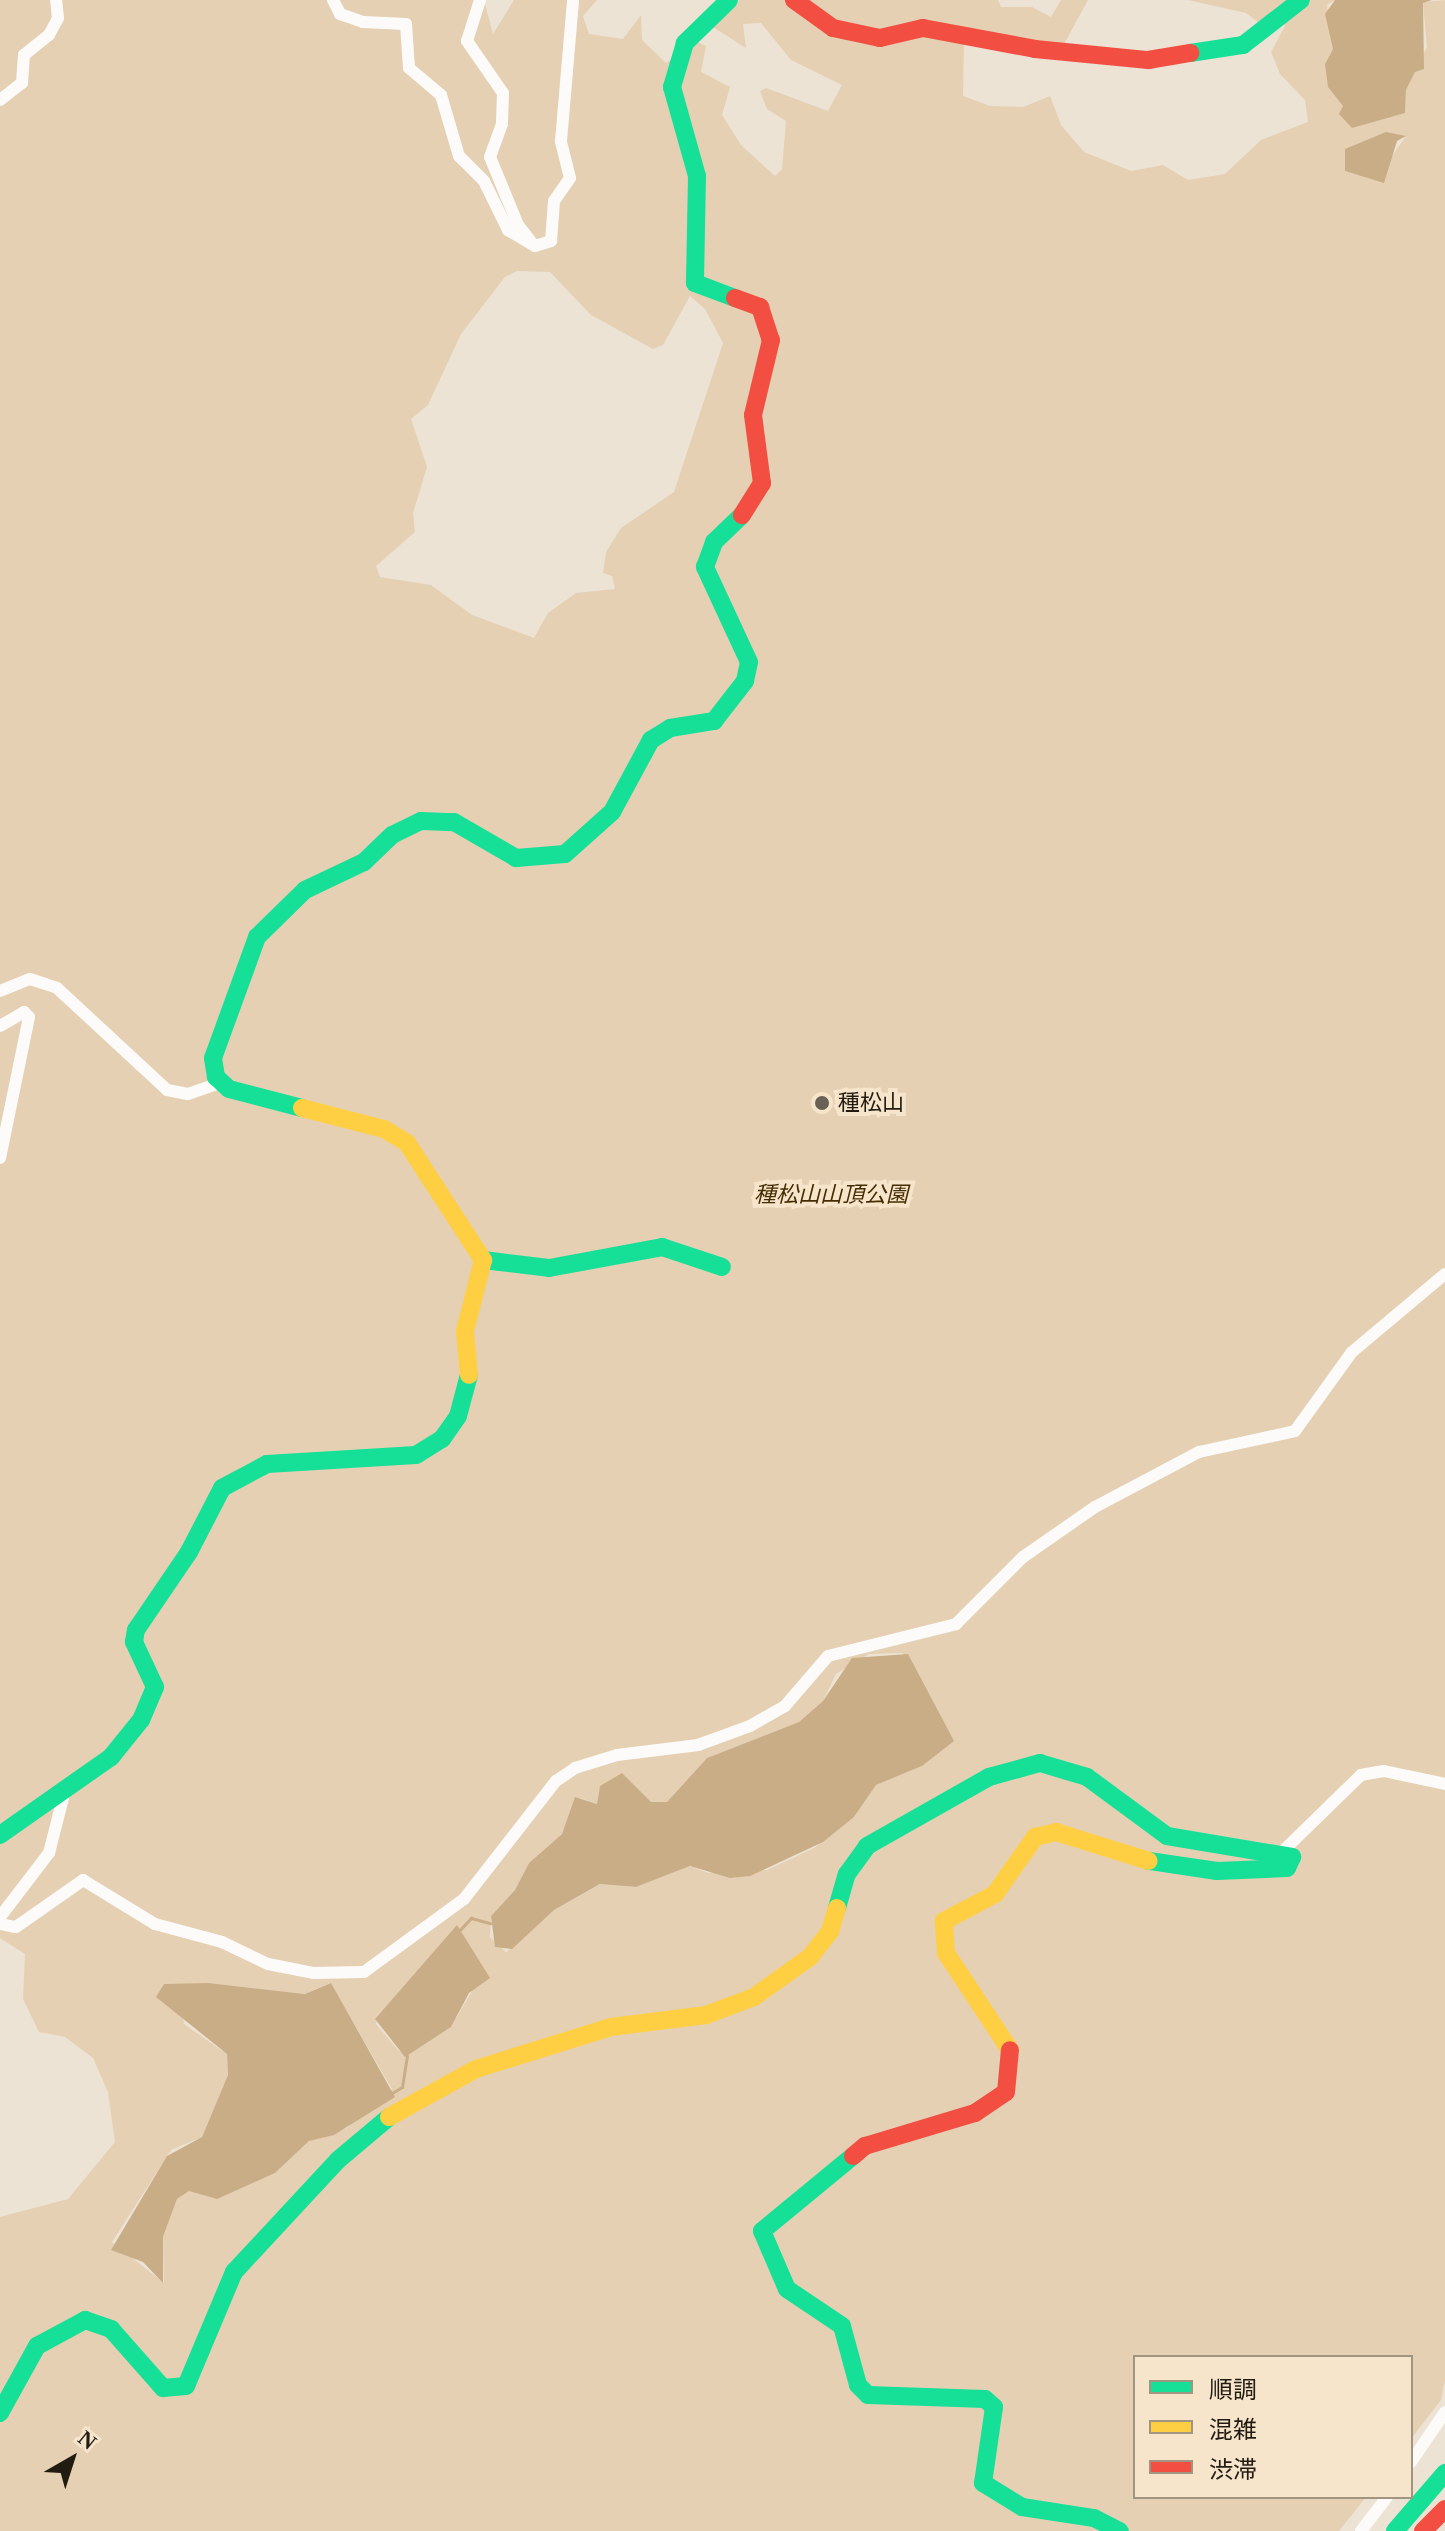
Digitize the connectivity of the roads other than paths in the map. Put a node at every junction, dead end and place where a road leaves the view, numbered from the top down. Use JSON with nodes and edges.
{"nodes":[{"id":1,"x":56,"y":0,"type":"edge"},
{"id":2,"x":333,"y":0,"type":"edge"},
{"id":3,"x":480,"y":0,"type":"edge"},
{"id":4,"x":573,"y":0,"type":"edge"},
{"id":5,"x":729,"y":0,"type":"edge"},
{"id":6,"x":794,"y":0,"type":"edge"},
{"id":7,"x":1301,"y":0,"type":"edge"},
{"id":8,"x":0,"y":100,"type":"edge"},
{"id":9,"x":535,"y":246,"type":"junction"},
{"id":10,"x":0,"y":991,"type":"edge"},
{"id":11,"x":0,"y":1026,"type":"edge"},
{"id":12,"x":220,"y":1083,"type":"junction"},
{"id":13,"x":0,"y":1158,"type":"edge"},
{"id":14,"x":483,"y":1260,"type":"junction"},
{"id":15,"x":722,"y":1267,"type":"dead end"},
{"id":16,"x":1445,"y":1274,"type":"edge"},
{"id":17,"x":1445,"y":1784,"type":"edge"},
{"id":18,"x":65,"y":1790,"type":"junction"},
{"id":19,"x":0,"y":1835,"type":"edge"},
{"id":20,"x":1282,"y":1852,"type":"junction"},
{"id":21,"x":0,"y":1917,"type":"edge"},
{"id":22,"x":0,"y":1924,"type":"edge"},
{"id":23,"x":1445,"y":2412,"type":"edge"},
{"id":24,"x":0,"y":2413,"type":"edge"},
{"id":25,"x":1413,"y":2459,"type":"edge"},
{"id":26,"x":1445,"y":2473,"type":"edge"},
{"id":27,"x":1385,"y":2499,"type":"edge"},
{"id":28,"x":1445,"y":2509,"type":"edge"},
{"id":29,"x":1120,"y":2531,"type":"edge"},
{"id":30,"x":1361,"y":2531,"type":"edge"},
{"id":31,"x":1395,"y":2531,"type":"edge"},
{"id":32,"x":1423,"y":2531,"type":"edge"}],
"edges":[{"from":1,"to":8,"type":"street"},
{"from":2,"to":9,"type":"street"},
{"from":3,"to":9,"type":"street"},
{"from":4,"to":9,"type":"street"},
{"from":5,"to":12,"type":"main road"},
{"from":6,"to":7,"type":"main road"},
{"from":10,"to":12,"type":"street"},
{"from":11,"to":13,"type":"street"},
{"from":12,"to":14,"type":"main road"},
{"from":14,"to":15,"type":"main road"},
{"from":14,"to":18,"type":"main road"},
{"from":16,"to":22,"type":"street"},
{"from":17,"to":20,"type":"street"},
{"from":18,"to":19,"type":"main road"},
{"from":18,"to":21,"type":"street"},
{"from":20,"to":24,"type":"main road"},
{"from":20,"to":29,"type":"main road"},
{"from":23,"to":25,"type":"street"},
{"from":26,"to":31,"type":"main road"},
{"from":27,"to":30,"type":"street"},
{"from":28,"to":32,"type":"main road"}]}
